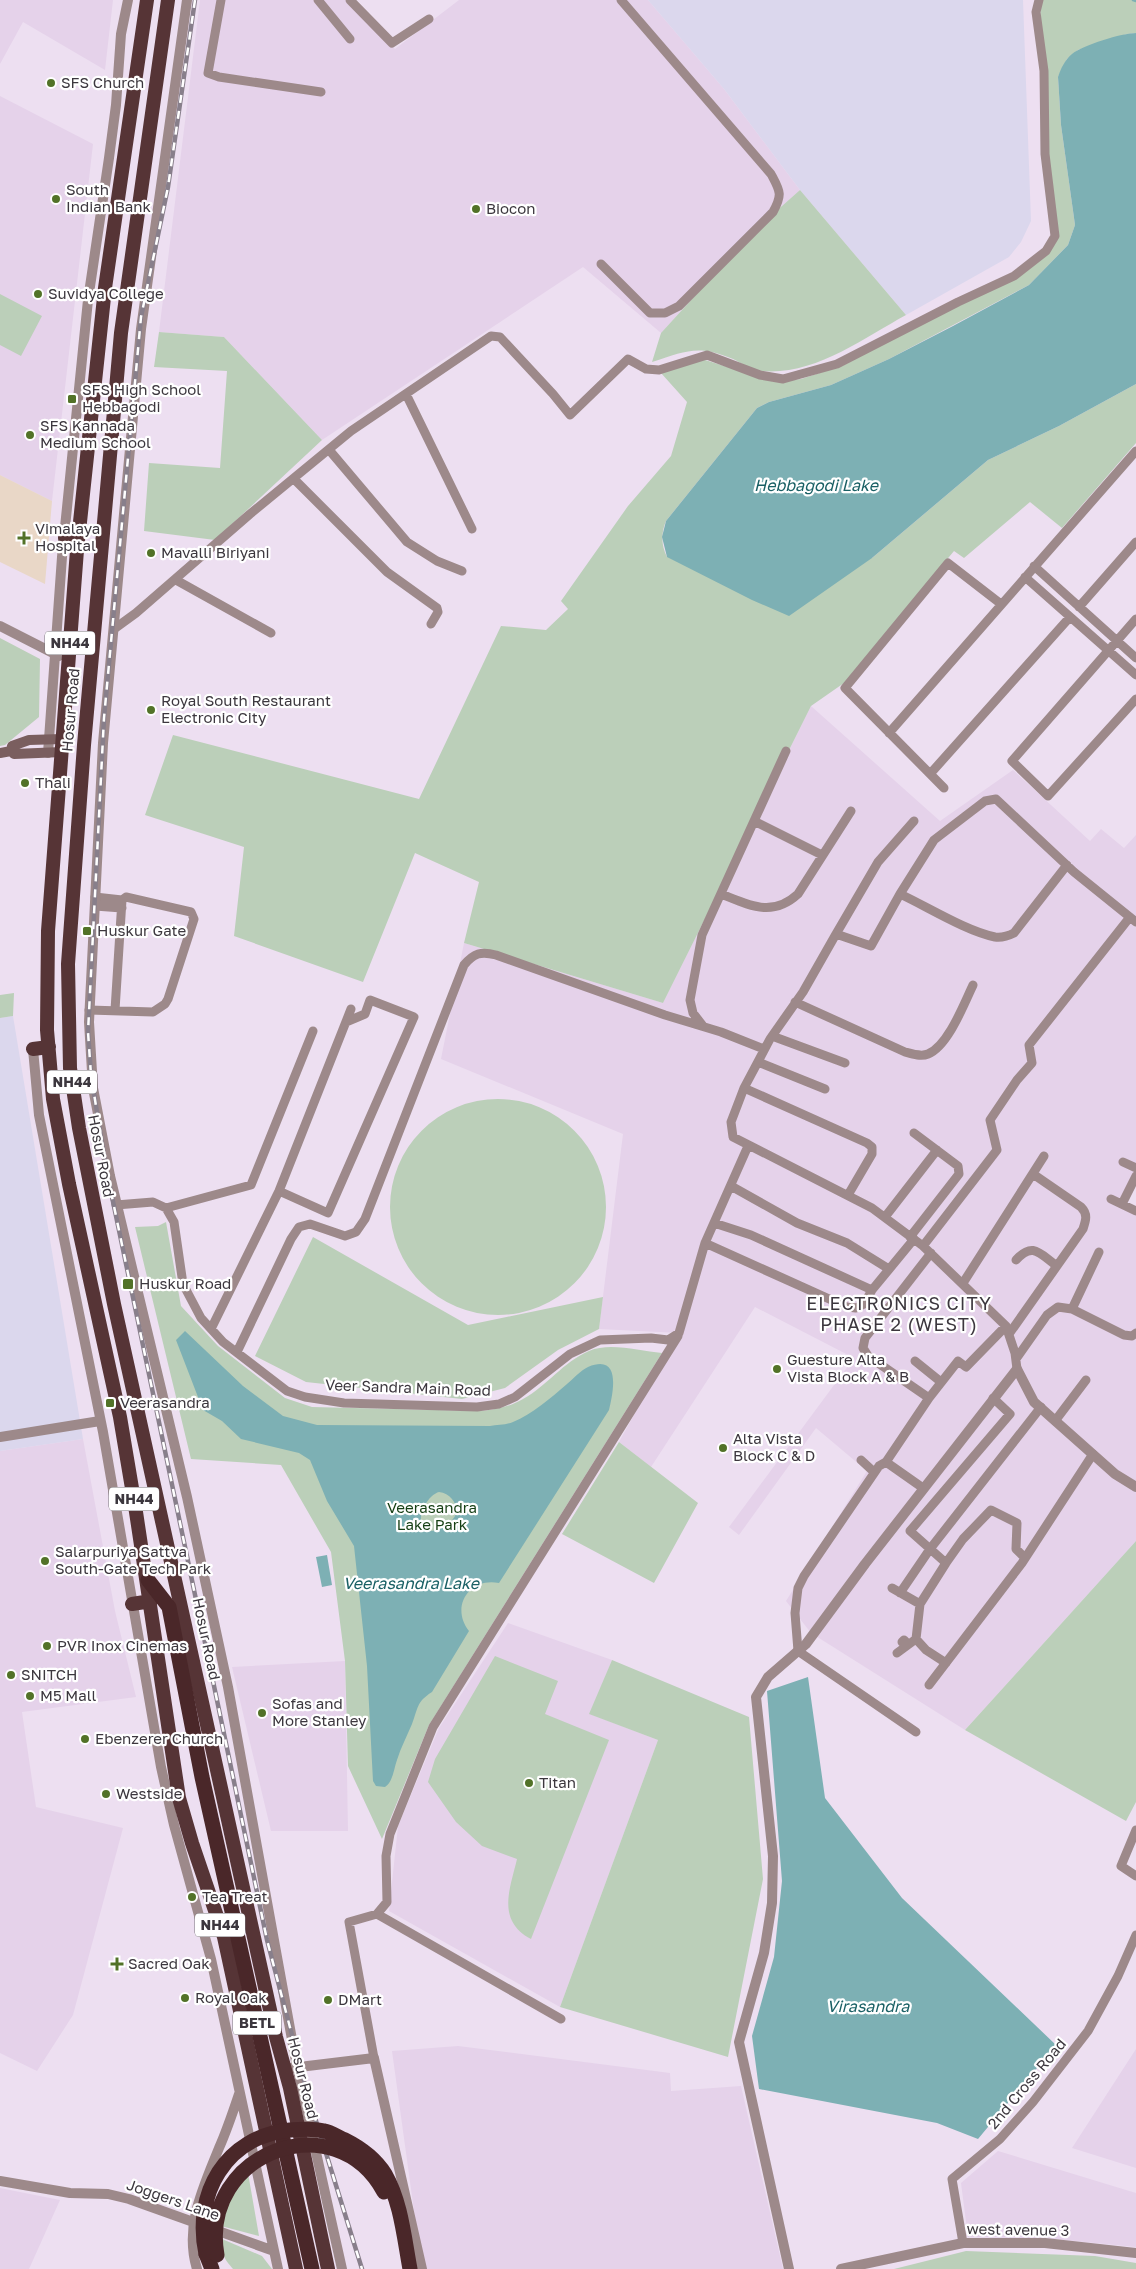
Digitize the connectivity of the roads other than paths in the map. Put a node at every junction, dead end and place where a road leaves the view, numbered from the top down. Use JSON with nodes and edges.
{"nodes":[{"id":1,"x":128,"y":0,"type":"edge"},
{"id":2,"x":148,"y":0,"type":"edge"},
{"id":3,"x":168,"y":0,"type":"edge"},
{"id":4,"x":187,"y":0,"type":"edge"},
{"id":5,"x":221,"y":0,"type":"edge"},
{"id":6,"x":318,"y":0,"type":"edge"},
{"id":7,"x":350,"y":0,"type":"edge"},
{"id":8,"x":621,"y":0,"type":"edge"},
{"id":9,"x":1039,"y":0,"type":"edge"},
{"id":10,"x":429,"y":19,"type":"dead end"},
{"id":11,"x":350,"y":38,"type":"dead end"},
{"id":12,"x":321,"y":92,"type":"dead end"},
{"id":13,"x":600,"y":264,"type":"dead end"},
{"id":14,"x":406,"y":394,"type":"junction"},
{"id":15,"x":330,"y":450,"type":"junction"},
{"id":16,"x":1136,"y":451,"type":"edge"},
{"id":17,"x":294,"y":480,"type":"junction"},
{"id":18,"x":472,"y":529,"type":"dead end"},
{"id":19,"x":71,"y":539,"type":"junction"},
{"id":20,"x":1136,"y":542,"type":"edge"},
{"id":21,"x":1034,"y":566,"type":"junction"},
{"id":22,"x":462,"y":572,"type":"dead end"},
{"id":23,"x":1025,"y":577,"type":"junction"},
{"id":24,"x":176,"y":580,"type":"junction"},
{"id":25,"x":1002,"y":604,"type":"junction"},
{"id":26,"x":1079,"y":607,"type":"junction"},
{"id":27,"x":1070,"y":617,"type":"junction"},
{"id":28,"x":1136,"y":619,"type":"edge"},
{"id":29,"x":431,"y":624,"type":"dead end"},
{"id":30,"x":0,"y":626,"type":"edge"},
{"id":31,"x":114,"y":629,"type":"junction"},
{"id":32,"x":272,"y":633,"type":"dead end"},
{"id":33,"x":1117,"y":641,"type":"junction"},
{"id":34,"x":1108,"y":650,"type":"junction"},
{"id":35,"x":54,"y":655,"type":"junction"},
{"id":36,"x":68,"y":658,"type":"junction"},
{"id":37,"x":1136,"y":658,"type":"edge"},
{"id":38,"x":1136,"y":675,"type":"edge"},
{"id":39,"x":1136,"y":699,"type":"edge"},
{"id":40,"x":889,"y":733,"type":"junction"},
{"id":41,"x":48,"y":738,"type":"junction"},
{"id":42,"x":57,"y":748,"type":"junction"},
{"id":43,"x":786,"y":751,"type":"dead end"},
{"id":44,"x":5,"y":752,"type":"edge"},
{"id":45,"x":930,"y":774,"type":"junction"},
{"id":46,"x":944,"y":788,"type":"dead end"},
{"id":47,"x":851,"y":811,"type":"dead end"},
{"id":48,"x":754,"y":821,"type":"junction"},
{"id":49,"x":914,"y":821,"type":"dead end"},
{"id":50,"x":822,"y":855,"type":"junction"},
{"id":51,"x":1067,"y":865,"type":"junction"},
{"id":52,"x":721,"y":894,"type":"junction"},
{"id":53,"x":900,"y":894,"type":"junction"},
{"id":54,"x":95,"y":902,"type":"junction"},
{"id":55,"x":122,"y":904,"type":"junction"},
{"id":56,"x":1133,"y":920,"type":"edge"},
{"id":57,"x":836,"y":934,"type":"junction"},
{"id":58,"x":973,"y":985,"type":"dead end"},
{"id":59,"x":795,"y":1002,"type":"junction"},
{"id":60,"x":351,"y":1009,"type":"dead end"},
{"id":61,"x":89,"y":1010,"type":"junction"},
{"id":62,"x":116,"y":1010,"type":"junction"},
{"id":63,"x":346,"y":1022,"type":"junction"},
{"id":64,"x":704,"y":1026,"type":"junction"},
{"id":65,"x":313,"y":1031,"type":"dead end"},
{"id":66,"x":772,"y":1036,"type":"junction"},
{"id":67,"x":49,"y":1047,"type":"junction"},
{"id":68,"x":764,"y":1049,"type":"junction"},
{"id":69,"x":33,"y":1050,"type":"joint"},
{"id":70,"x":758,"y":1062,"type":"junction"},
{"id":71,"x":844,"y":1063,"type":"dead end"},
{"id":72,"x":744,"y":1088,"type":"junction"},
{"id":73,"x":825,"y":1089,"type":"dead end"},
{"id":74,"x":914,"y":1133,"type":"dead end"},
{"id":75,"x":748,"y":1146,"type":"junction"},
{"id":76,"x":936,"y":1150,"type":"junction"},
{"id":77,"x":1044,"y":1156,"type":"dead end"},
{"id":78,"x":1123,"y":1162,"type":"dead end"},
{"id":79,"x":1136,"y":1168,"type":"edge"},
{"id":80,"x":1033,"y":1174,"type":"junction"},
{"id":81,"x":1136,"y":1176,"type":"edge"},
{"id":82,"x":731,"y":1186,"type":"junction"},
{"id":83,"x":279,"y":1191,"type":"junction"},
{"id":84,"x":848,"y":1195,"type":"junction"},
{"id":85,"x":1111,"y":1199,"type":"dead end"},
{"id":86,"x":1122,"y":1204,"type":"junction"},
{"id":87,"x":116,"y":1205,"type":"junction"},
{"id":88,"x":166,"y":1208,"type":"junction"},
{"id":89,"x":1136,"y":1211,"type":"edge"},
{"id":90,"x":884,"y":1217,"type":"junction"},
{"id":91,"x":714,"y":1222,"type":"junction"},
{"id":92,"x":912,"y":1238,"type":"junction"},
{"id":93,"x":705,"y":1243,"type":"junction"},
{"id":94,"x":923,"y":1246,"type":"junction"},
{"id":95,"x":1099,"y":1252,"type":"dead end"},
{"id":96,"x":931,"y":1253,"type":"junction"},
{"id":97,"x":1016,"y":1260,"type":"dead end"},
{"id":98,"x":1057,"y":1266,"type":"junction"},
{"id":99,"x":889,"y":1269,"type":"junction"},
{"id":100,"x":963,"y":1283,"type":"junction"},
{"id":101,"x":872,"y":1290,"type":"junction"},
{"id":102,"x":1072,"y":1309,"type":"junction"},
{"id":103,"x":211,"y":1329,"type":"junction"},
{"id":104,"x":1008,"y":1330,"type":"junction"},
{"id":105,"x":679,"y":1333,"type":"junction"},
{"id":106,"x":1136,"y":1333,"type":"edge"},
{"id":107,"x":237,"y":1352,"type":"junction"},
{"id":108,"x":915,"y":1361,"type":"dead end"},
{"id":109,"x":1016,"y":1364,"type":"junction"},
{"id":110,"x":1086,"y":1380,"type":"dead end"},
{"id":111,"x":941,"y":1382,"type":"junction"},
{"id":112,"x":929,"y":1398,"type":"junction"},
{"id":113,"x":993,"y":1398,"type":"junction"},
{"id":114,"x":1041,"y":1407,"type":"junction"},
{"id":115,"x":139,"y":1414,"type":"junction"},
{"id":116,"x":120,"y":1417,"type":"junction"},
{"id":117,"x":100,"y":1421,"type":"junction"},
{"id":118,"x":1055,"y":1421,"type":"junction"},
{"id":119,"x":0,"y":1437,"type":"edge"},
{"id":120,"x":1093,"y":1454,"type":"junction"},
{"id":121,"x":861,"y":1460,"type":"dead end"},
{"id":122,"x":886,"y":1462,"type":"junction"},
{"id":123,"x":874,"y":1472,"type":"junction"},
{"id":124,"x":1136,"y":1487,"type":"edge"},
{"id":125,"x":923,"y":1488,"type":"junction"},
{"id":126,"x":930,"y":1549,"type":"junction"},
{"id":127,"x":1025,"y":1558,"type":"junction"},
{"id":128,"x":946,"y":1563,"type":"junction"},
{"id":129,"x":148,"y":1580,"type":"junction"},
{"id":130,"x":150,"y":1601,"type":"junction"},
{"id":131,"x":132,"y":1604,"type":"junction"},
{"id":132,"x":920,"y":1604,"type":"junction"},
{"id":133,"x":916,"y":1639,"type":"junction"},
{"id":134,"x":798,"y":1651,"type":"junction"},
{"id":135,"x":897,"y":1653,"type":"dead end"},
{"id":136,"x":946,"y":1663,"type":"junction"},
{"id":137,"x":929,"y":1685,"type":"dead end"},
{"id":138,"x":916,"y":1732,"type":"dead end"},
{"id":139,"x":1136,"y":1830,"type":"edge"},
{"id":140,"x":1136,"y":1876,"type":"edge"},
{"id":141,"x":377,"y":1914,"type":"junction"},
{"id":142,"x":1136,"y":1935,"type":"edge"},
{"id":143,"x":561,"y":2019,"type":"dead end"},
{"id":144,"x":374,"y":2058,"type":"junction"},
{"id":145,"x":291,"y":2068,"type":"junction"},
{"id":146,"x":239,"y":2093,"type":"junction"},
{"id":147,"x":0,"y":2181,"type":"edge"},
{"id":148,"x":193,"y":2222,"type":"junction"},
{"id":149,"x":963,"y":2243,"type":"junction"},
{"id":150,"x":274,"y":2251,"type":"junction"},
{"id":151,"x":1136,"y":2253,"type":"edge"},
{"id":152,"x":214,"y":2262,"type":"edge"},
{"id":153,"x":197,"y":2269,"type":"edge"},
{"id":154,"x":278,"y":2269,"type":"edge"},
{"id":155,"x":296,"y":2269,"type":"edge"},
{"id":156,"x":312,"y":2269,"type":"edge"},
{"id":157,"x":328,"y":2269,"type":"edge"},
{"id":158,"x":342,"y":2269,"type":"edge"},
{"id":159,"x":402,"y":2269,"type":"edge"},
{"id":160,"x":410,"y":2269,"type":"edge"},
{"id":161,"x":422,"y":2269,"type":"edge"},
{"id":162,"x":789,"y":2269,"type":"edge"},
{"id":163,"x":841,"y":2269,"type":"edge"}],
"edges":[{"from":1,"to":19,"type":"street"},
{"from":2,"to":19,"type":"highway","name":"Hosur Road","number":"NH44"},
{"from":3,"to":115,"type":"highway","name":"Hosur Road","number":"NH44"},
{"from":4,"to":31,"type":"street"},
{"from":5,"to":12,"type":"street"},
{"from":6,"to":11,"type":"street"},
{"from":7,"to":10,"type":"street"},
{"from":8,"to":13,"type":"street"},
{"from":9,"to":14,"type":"street"},
{"from":14,"to":15,"type":"street"},
{"from":14,"to":18,"type":"street"},
{"from":15,"to":17,"type":"street"},
{"from":15,"to":22,"type":"street"},
{"from":16,"to":21,"type":"street"},
{"from":17,"to":24,"type":"street"},
{"from":17,"to":29,"type":"street"},
{"from":19,"to":35,"type":"street"},
{"from":19,"to":36,"type":"highway","name":"Hosur Road","number":"NH44"},
{"from":20,"to":26,"type":"street"},
{"from":21,"to":23,"type":"street"},
{"from":21,"to":26,"type":"street"},
{"from":23,"to":25,"type":"street"},
{"from":23,"to":27,"type":"street"},
{"from":24,"to":31,"type":"street"},
{"from":24,"to":32,"type":"street"},
{"from":25,"to":40,"type":"street"},
{"from":25,"to":40,"type":"street"},
{"from":26,"to":33,"type":"street"},
{"from":27,"to":34,"type":"street"},
{"from":27,"to":45,"type":"street"},
{"from":28,"to":33,"type":"street"},
{"from":30,"to":35,"type":"street"},
{"from":31,"to":54,"type":"street"},
{"from":33,"to":34,"type":"street"},
{"from":33,"to":37,"type":"street"},
{"from":34,"to":38,"type":"street"},
{"from":34,"to":39,"type":"street"},
{"from":35,"to":36,"type":"street"},
{"from":35,"to":41,"type":"street"},
{"from":36,"to":42,"type":"highway","name":"Hosur Road","number":"NH44"},
{"from":40,"to":45,"type":"street"},
{"from":41,"to":42,"type":"main road"},
{"from":41,"to":42,"type":"street"},
{"from":41,"to":44,"type":"main road"},
{"from":42,"to":44,"type":"main road"},
{"from":42,"to":67,"type":"highway","name":"Hosur Road","number":"NH44"},
{"from":43,"to":48,"type":"street"},
{"from":45,"to":46,"type":"street"},
{"from":47,"to":50,"type":"street"},
{"from":48,"to":50,"type":"street"},
{"from":48,"to":52,"type":"street"},
{"from":49,"to":57,"type":"street"},
{"from":50,"to":52,"type":"street"},
{"from":51,"to":53,"type":"street"},
{"from":51,"to":53,"type":"street"},
{"from":51,"to":56,"type":"street"},
{"from":52,"to":64,"type":"street"},
{"from":53,"to":57,"type":"street"},
{"from":54,"to":55,"type":"street"},
{"from":54,"to":61,"type":"street"},
{"from":55,"to":62,"type":"street"},
{"from":55,"to":62,"type":"street"},
{"from":56,"to":94,"type":"street"},
{"from":57,"to":59,"type":"street"},
{"from":58,"to":59,"type":"street"},
{"from":59,"to":66,"type":"street"},
{"from":60,"to":63,"type":"street"},
{"from":61,"to":62,"type":"street"},
{"from":61,"to":87,"type":"street"},
{"from":63,"to":83,"type":"street"},
{"from":63,"to":83,"type":"street"},
{"from":64,"to":68,"type":"street"},
{"from":64,"to":107,"type":"street"},
{"from":65,"to":88,"type":"street"},
{"from":66,"to":68,"type":"street"},
{"from":66,"to":71,"type":"street"},
{"from":67,"to":69,"type":"highway"},
{"from":67,"to":116,"type":"highway","name":"Hosur Road","number":"NH44"},
{"from":68,"to":70,"type":"street"},
{"from":69,"to":117,"type":"street"},
{"from":70,"to":72,"type":"street"},
{"from":70,"to":73,"type":"street"},
{"from":72,"to":75,"type":"street"},
{"from":72,"to":84,"type":"street"},
{"from":74,"to":76,"type":"street"},
{"from":75,"to":82,"type":"street"},
{"from":75,"to":84,"type":"street"},
{"from":76,"to":90,"type":"street"},
{"from":76,"to":92,"type":"street"},
{"from":77,"to":80,"type":"street"},
{"from":78,"to":79,"type":"street"},
{"from":80,"to":98,"type":"street"},
{"from":80,"to":100,"type":"street"},
{"from":81,"to":86,"type":"street"},
{"from":82,"to":91,"type":"street"},
{"from":82,"to":99,"type":"street"},
{"from":83,"to":103,"type":"street"},
{"from":84,"to":90,"type":"street"},
{"from":85,"to":86,"type":"street"},
{"from":86,"to":89,"type":"street"},
{"from":87,"to":88,"type":"street"},
{"from":87,"to":145,"type":"street"},
{"from":88,"to":103,"type":"street","name":"Veer Sandra Main Road"},
{"from":90,"to":92,"type":"street"},
{"from":91,"to":93,"type":"street"},
{"from":91,"to":101,"type":"street"},
{"from":92,"to":94,"type":"street"},
{"from":92,"to":99,"type":"street"},
{"from":93,"to":101,"type":"street"},
{"from":93,"to":105,"type":"street"},
{"from":94,"to":96,"type":"street"},
{"from":95,"to":102,"type":"street"},
{"from":96,"to":100,"type":"street"},
{"from":96,"to":112,"type":"street"},
{"from":97,"to":98,"type":"street"},
{"from":98,"to":104,"type":"street"},
{"from":99,"to":101,"type":"street"},
{"from":100,"to":104,"type":"street"},
{"from":102,"to":106,"type":"street"},
{"from":102,"to":109,"type":"street"},
{"from":103,"to":107,"type":"street","name":"Veer Sandra Main Road"},
{"from":104,"to":109,"type":"street"},
{"from":104,"to":111,"type":"street"},
{"from":105,"to":107,"type":"street","name":"Veer Sandra Main Road"},
{"from":105,"to":141,"type":"street"},
{"from":108,"to":111,"type":"street"},
{"from":109,"to":113,"type":"street"},
{"from":109,"to":114,"type":"street"},
{"from":110,"to":118,"type":"street"},
{"from":111,"to":112,"type":"street"},
{"from":112,"to":122,"type":"street"},
{"from":113,"to":125,"type":"street"},
{"from":113,"to":126,"type":"street"},
{"from":114,"to":118,"type":"street"},
{"from":114,"to":126,"type":"street"},
{"from":115,"to":116,"type":"highway"},
{"from":115,"to":145,"type":"highway","name":"Hosur Road","number":"NH44"},
{"from":116,"to":129,"type":"highway","name":"Hosur Road","number":"NH44"},
{"from":117,"to":119,"type":"street"},
{"from":117,"to":131,"type":"street"},
{"from":118,"to":120,"type":"street"},
{"from":120,"to":124,"type":"street"},
{"from":120,"to":127,"type":"street"},
{"from":121,"to":123,"type":"street"},
{"from":122,"to":123,"type":"street"},
{"from":122,"to":125,"type":"street"},
{"from":123,"to":134,"type":"street"},
{"from":125,"to":134,"type":"street"},
{"from":126,"to":128,"type":"street"},
{"from":126,"to":132,"type":"street"},
{"from":127,"to":128,"type":"street"},
{"from":127,"to":136,"type":"street"},
{"from":128,"to":132,"type":"street"},
{"from":129,"to":130,"type":"highway","name":"Hosur Road","number":"NH44"},
{"from":129,"to":156,"type":"highway","number":"BETL"},
{"from":130,"to":131,"type":"highway"},
{"from":130,"to":155,"type":"highway","name":"Hosur Road","number":"NH44"},
{"from":131,"to":146,"type":"street"},
{"from":132,"to":133,"type":"street"},
{"from":133,"to":135,"type":"street"},
{"from":133,"to":136,"type":"street"},
{"from":134,"to":138,"type":"street"},
{"from":134,"to":162,"type":"street"},
{"from":136,"to":137,"type":"street"},
{"from":139,"to":140,"type":"street"},
{"from":141,"to":143,"type":"street"},
{"from":141,"to":144,"type":"street"},
{"from":142,"to":149,"type":"street","name":"2nd Cross Road"},
{"from":144,"to":145,"type":"street"},
{"from":144,"to":161,"type":"street"},
{"from":145,"to":157,"type":"highway","name":"Hosur Road","number":"NH44"},
{"from":145,"to":158,"type":"street"},
{"from":146,"to":148,"type":"street"},
{"from":146,"to":150,"type":"street"},
{"from":147,"to":148,"type":"street","name":"Joggers Lane"},
{"from":148,"to":150,"type":"street","name":"Joggers Lane"},
{"from":148,"to":153,"type":"street"},
{"from":149,"to":151,"type":"street","name":"west avenue 3"},
{"from":149,"to":163,"type":"street","name":"west avenue 3"},
{"from":150,"to":154,"type":"street"},
{"from":152,"to":159,"type":"highway","bridge":true},
{"from":152,"to":160,"type":"highway","bridge":true}]}
